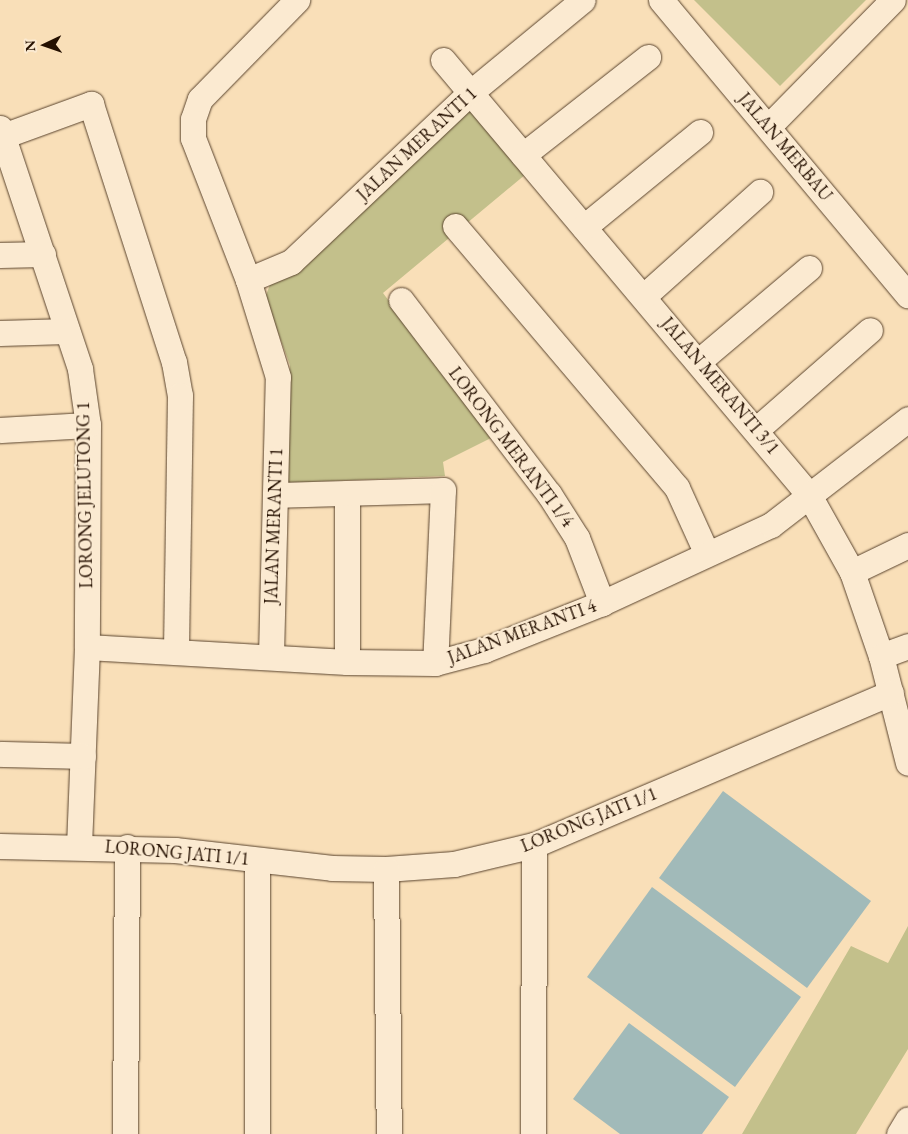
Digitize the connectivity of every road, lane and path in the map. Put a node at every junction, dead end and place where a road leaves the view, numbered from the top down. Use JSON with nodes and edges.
{"nodes":[{"id":1,"x":297,"y":0,"type":"edge"},
{"id":2,"x":583,"y":0,"type":"edge"},
{"id":3,"x":661,"y":0,"type":"edge"},
{"id":4,"x":893,"y":0,"type":"edge"},
{"id":5,"x":648,"y":57,"type":"dead end"},
{"id":6,"x":443,"y":60,"type":"dead end"},
{"id":7,"x":470,"y":92,"type":"junction"},
{"id":8,"x":768,"y":127,"type":"junction"},
{"id":9,"x":1,"y":132,"type":"edge"},
{"id":10,"x":700,"y":132,"type":"dead end"},
{"id":11,"x":523,"y":155,"type":"junction"},
{"id":12,"x":10,"y":184,"type":"edge"},
{"id":13,"x":760,"y":192,"type":"dead end"},
{"id":14,"x":455,"y":226,"type":"dead end"},
{"id":15,"x":584,"y":227,"type":"junction"},
{"id":16,"x":43,"y":254,"type":"junction"},
{"id":17,"x":0,"y":255,"type":"edge"},
{"id":18,"x":809,"y":268,"type":"dead end"},
{"id":19,"x":248,"y":280,"type":"junction"},
{"id":20,"x":908,"y":295,"type":"edge"},
{"id":21,"x":644,"y":296,"type":"junction"},
{"id":22,"x":401,"y":300,"type":"dead end"},
{"id":23,"x":870,"y":330,"type":"dead end"},
{"id":24,"x":67,"y":332,"type":"junction"},
{"id":25,"x":0,"y":333,"type":"edge"},
{"id":26,"x":699,"y":361,"type":"junction"},
{"id":27,"x":908,"y":419,"type":"edge"},
{"id":28,"x":88,"y":425,"type":"junction"},
{"id":29,"x":0,"y":430,"type":"edge"},
{"id":30,"x":757,"y":430,"type":"junction"},
{"id":31,"x":347,"y":493,"type":"junction"},
{"id":32,"x":275,"y":495,"type":"junction"},
{"id":33,"x":809,"y":495,"type":"junction"},
{"id":34,"x":908,"y":545,"type":"edge"},
{"id":35,"x":707,"y":554,"type":"junction"},
{"id":36,"x":852,"y":572,"type":"junction"},
{"id":37,"x":602,"y":604,"type":"junction"},
{"id":38,"x":908,"y":646,"type":"edge"},
{"id":39,"x":87,"y":647,"type":"junction"},
{"id":40,"x":176,"y":651,"type":"junction"},
{"id":41,"x":271,"y":656,"type":"junction"},
{"id":42,"x":881,"y":656,"type":"junction"},
{"id":43,"x":347,"y":662,"type":"junction"},
{"id":44,"x":435,"y":663,"type":"junction"},
{"id":45,"x":891,"y":693,"type":"junction"},
{"id":46,"x":907,"y":749,"type":"edge"},
{"id":47,"x":0,"y":754,"type":"edge"},
{"id":48,"x":84,"y":756,"type":"junction"},
{"id":49,"x":534,"y":845,"type":"junction"},
{"id":50,"x":0,"y":846,"type":"edge"},
{"id":51,"x":79,"y":846,"type":"junction"},
{"id":52,"x":127,"y":847,"type":"junction"},
{"id":53,"x":257,"y":860,"type":"junction"},
{"id":54,"x":386,"y":869,"type":"junction"},
{"id":55,"x":908,"y":1119,"type":"edge"},
{"id":56,"x":125,"y":1134,"type":"edge"},
{"id":57,"x":257,"y":1134,"type":"edge"},
{"id":58,"x":388,"y":1134,"type":"edge"},
{"id":59,"x":534,"y":1134,"type":"edge"},
{"id":60,"x":899,"y":1134,"type":"edge"}],
"edges":[{"from":1,"to":19,"type":"street","name":"JALAN MERANTI 1"},
{"from":2,"to":7,"type":"street","name":"JALAN MERANTI 1"},
{"from":3,"to":8,"type":"street","name":"JALAN MERBAU"},
{"from":4,"to":8,"type":"street"},
{"from":5,"to":11,"type":"street"},
{"from":6,"to":7,"type":"street","name":"JALAN MERANTI 3/1"},
{"from":7,"to":11,"type":"street","name":"JALAN MERANTI 3/1"},
{"from":7,"to":19,"type":"street","name":"JALAN MERANTI 1"},
{"from":8,"to":20,"type":"street","name":"JALAN MERBAU"},
{"from":9,"to":12,"type":"street","name":"LORONG JELUTONG 1"},
{"from":9,"to":40,"type":"street"},
{"from":10,"to":15,"type":"street"},
{"from":11,"to":15,"type":"street","name":"JALAN MERANTI 3/1"},
{"from":12,"to":16,"type":"street","name":"LORONG JELUTONG 1"},
{"from":13,"to":21,"type":"street"},
{"from":14,"to":35,"type":"street"},
{"from":15,"to":21,"type":"street","name":"JALAN MERANTI 3/1"},
{"from":16,"to":17,"type":"street"},
{"from":16,"to":24,"type":"street","name":"LORONG JELUTONG 1"},
{"from":18,"to":26,"type":"street"},
{"from":19,"to":32,"type":"street","name":"JALAN MERANTI 1"},
{"from":21,"to":26,"type":"street","name":"JALAN MERANTI 3/1"},
{"from":22,"to":37,"type":"street","name":"LORONG MERANTI 1/4"},
{"from":23,"to":30,"type":"street"},
{"from":24,"to":25,"type":"street"},
{"from":24,"to":28,"type":"street","name":"LORONG JELUTONG 1"},
{"from":26,"to":30,"type":"street","name":"JALAN MERANTI 3/1"},
{"from":27,"to":33,"type":"street","name":"JALAN MERANTI 4"},
{"from":28,"to":29,"type":"street"},
{"from":28,"to":39,"type":"street","name":"LORONG JELUTONG 1"},
{"from":30,"to":33,"type":"street","name":"JALAN MERANTI 3/1"},
{"from":31,"to":32,"type":"street"},
{"from":31,"to":43,"type":"street"},
{"from":31,"to":44,"type":"street"},
{"from":32,"to":41,"type":"street","name":"JALAN MERANTI 1"},
{"from":33,"to":35,"type":"street","name":"JALAN MERANTI 4"},
{"from":33,"to":36,"type":"street","name":"JALAN MERANTI 3/1"},
{"from":34,"to":36,"type":"street"},
{"from":35,"to":37,"type":"street","name":"JALAN MERANTI 4"},
{"from":36,"to":42,"type":"street","name":"JALAN MERANTI 3/1"},
{"from":37,"to":44,"type":"street","name":"JALAN MERANTI 4"},
{"from":38,"to":42,"type":"street"},
{"from":39,"to":40,"type":"street","name":"JALAN MERANTI 4"},
{"from":39,"to":48,"type":"street","name":"LORONG JELUTONG 1"},
{"from":40,"to":41,"type":"street","name":"JALAN MERANTI 4"},
{"from":41,"to":43,"type":"street","name":"JALAN MERANTI 4"},
{"from":42,"to":45,"type":"street","name":"JALAN MERANTI 3/1"},
{"from":43,"to":44,"type":"street","name":"JALAN MERANTI 4"},
{"from":45,"to":46,"type":"street","name":"JALAN MERANTI 3/1"},
{"from":45,"to":49,"type":"street","name":"LORONG JATI 1/1"},
{"from":47,"to":48,"type":"street"},
{"from":48,"to":51,"type":"street","name":"LORONG JELUTONG 1"},
{"from":49,"to":54,"type":"street","name":"LORONG JATI 1/1"},
{"from":49,"to":59,"type":"street"},
{"from":50,"to":51,"type":"street","name":"LORONG JATI 1/1"},
{"from":51,"to":52,"type":"street","name":"LORONG JATI 1/1"},
{"from":52,"to":53,"type":"street","name":"LORONG JATI 1/1"},
{"from":52,"to":56,"type":"street"},
{"from":53,"to":54,"type":"street","name":"LORONG JATI 1/1"},
{"from":53,"to":57,"type":"street"},
{"from":54,"to":58,"type":"street"},
{"from":55,"to":60,"type":"street"}]}
